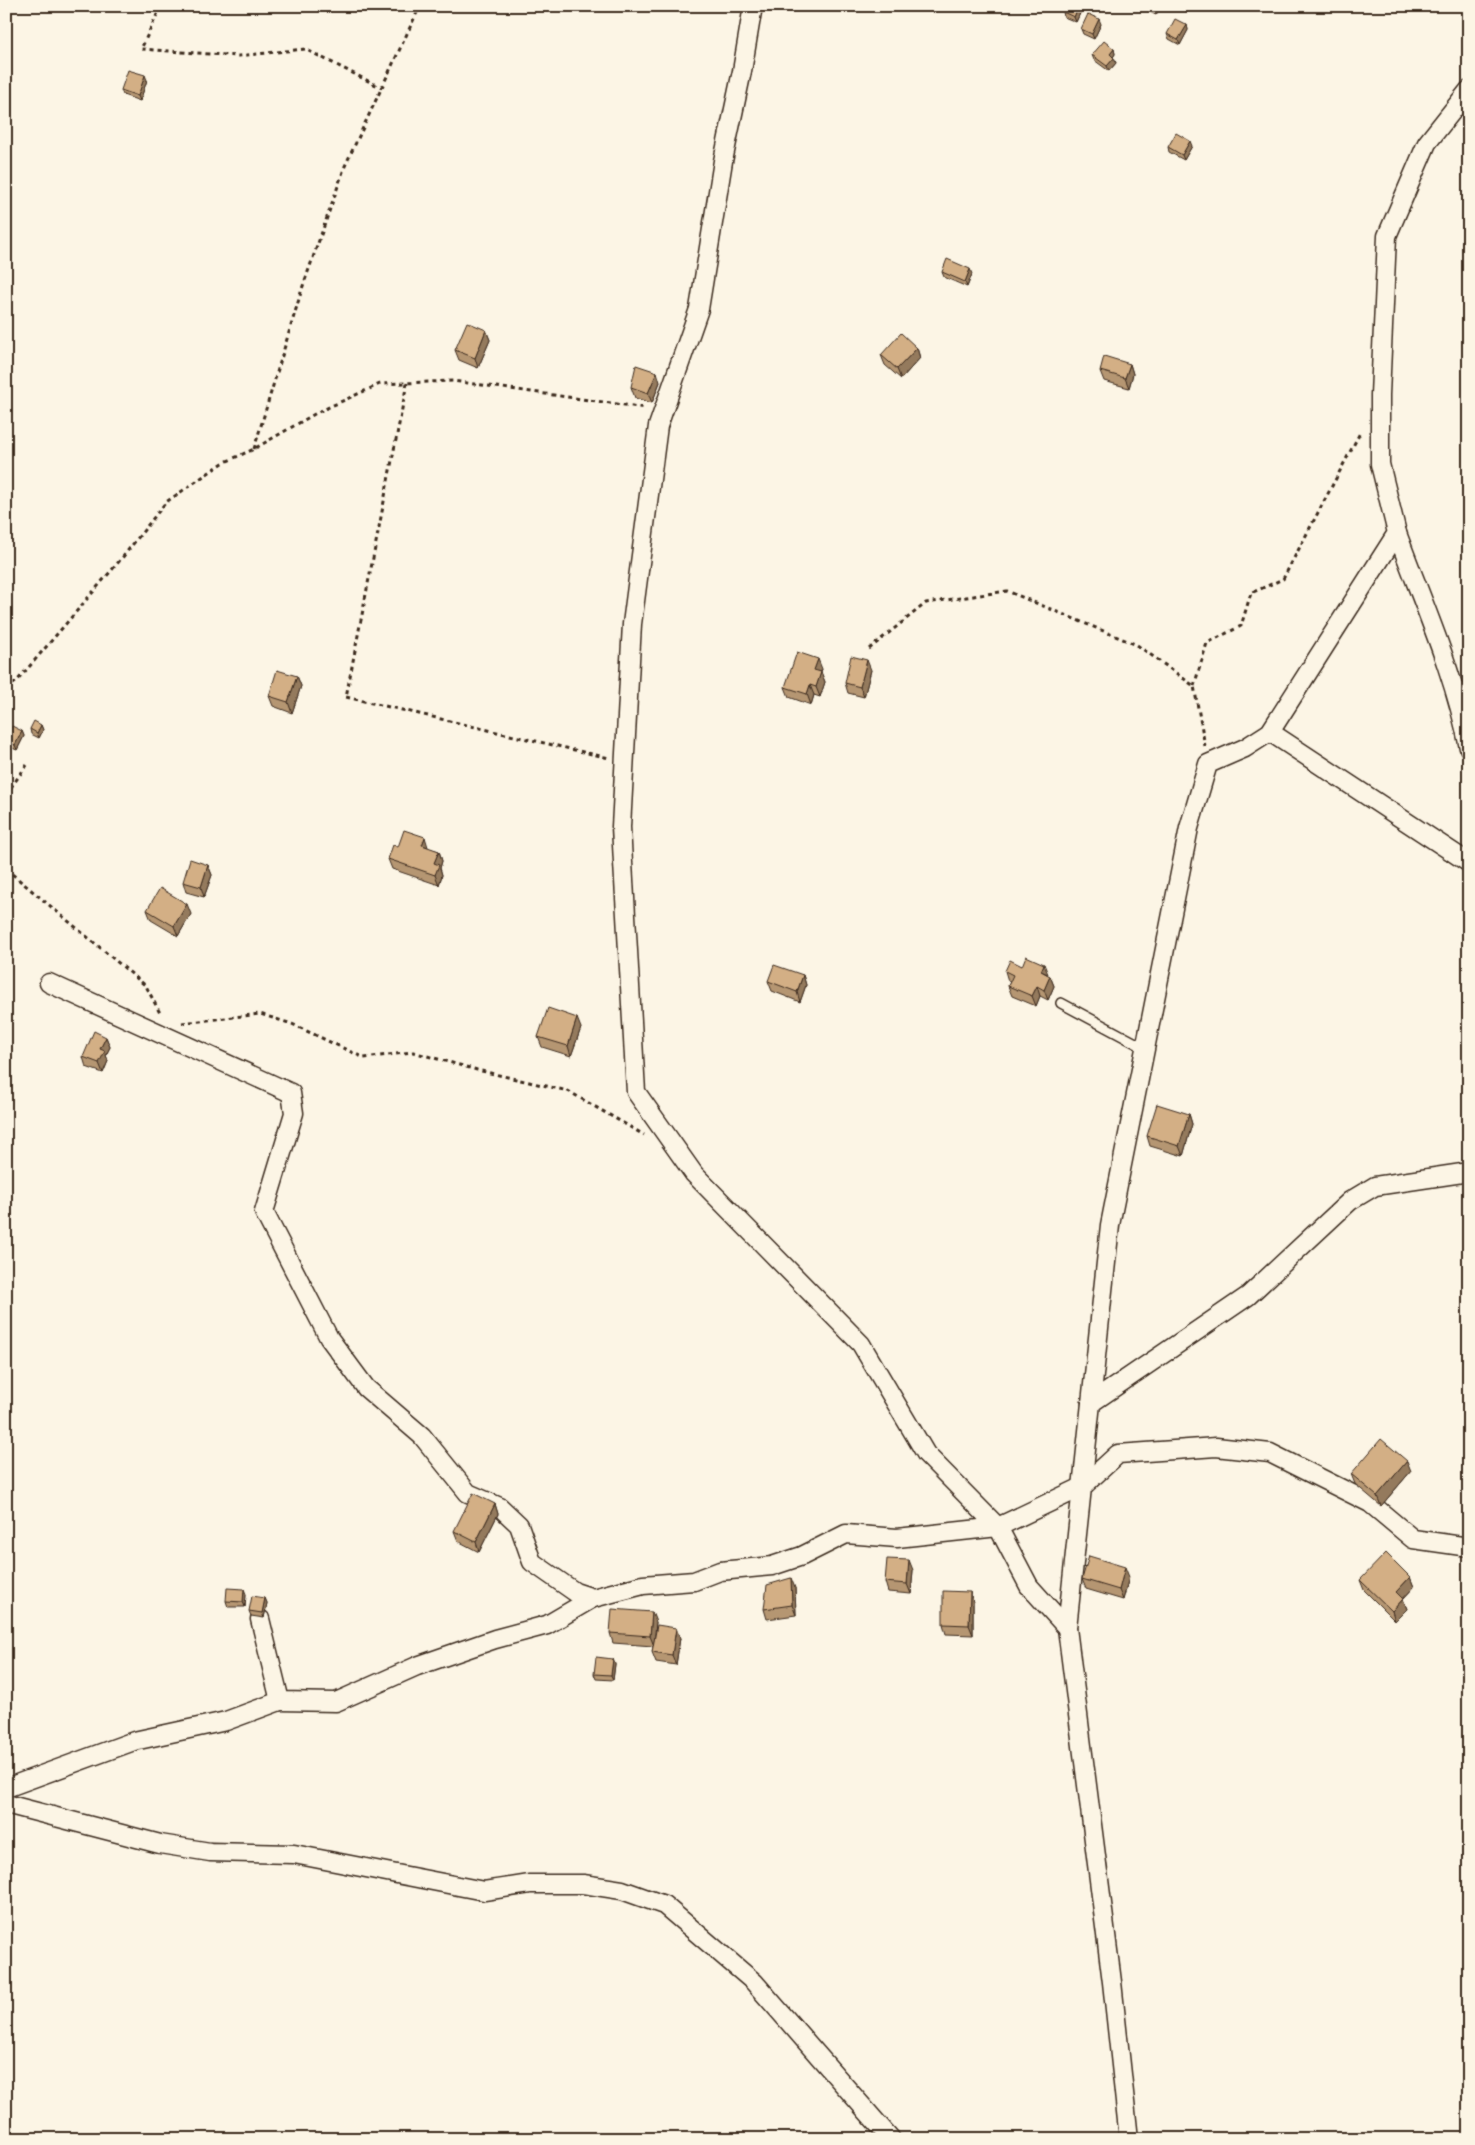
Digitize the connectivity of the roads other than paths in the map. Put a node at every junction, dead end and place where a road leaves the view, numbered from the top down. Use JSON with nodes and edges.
{"nodes":[{"id":1,"x":753,"y":6,"type":"edge"},
{"id":2,"x":1469,"y":90,"type":"edge"},
{"id":3,"x":1397,"y":533,"type":"junction"},
{"id":4,"x":1270,"y":732,"type":"junction"},
{"id":5,"x":1469,"y":748,"type":"edge"},
{"id":6,"x":1469,"y":862,"type":"edge"},
{"id":7,"x":48,"y":983,"type":"dead end"},
{"id":8,"x":1061,"y":1003,"type":"dead end"},
{"id":9,"x":1145,"y":1048,"type":"junction"},
{"id":10,"x":1469,"y":1172,"type":"edge"},
{"id":11,"x":1091,"y":1403,"type":"junction"},
{"id":12,"x":1082,"y":1487,"type":"junction"},
{"id":13,"x":998,"y":1527,"type":"junction"},
{"id":14,"x":1469,"y":1547,"type":"edge"},
{"id":15,"x":593,"y":1598,"type":"junction"},
{"id":16,"x":260,"y":1619,"type":"edge"},
{"id":17,"x":1067,"y":1628,"type":"junction"},
{"id":18,"x":280,"y":1701,"type":"junction"},
{"id":19,"x":6,"y":1788,"type":"edge"},
{"id":20,"x":6,"y":1804,"type":"edge"},
{"id":21,"x":1124,"y":2136,"type":"edge"},
{"id":22,"x":891,"y":2139,"type":"edge"}],
"edges":[{"from":1,"to":13,"type":"street"},
{"from":2,"to":3,"type":"street"},
{"from":3,"to":4,"type":"street"},
{"from":3,"to":5,"type":"street"},
{"from":4,"to":6,"type":"street"},
{"from":4,"to":9,"type":"street"},
{"from":7,"to":15,"type":"street"},
{"from":8,"to":9,"type":"lane"},
{"from":9,"to":11,"type":"street"},
{"from":10,"to":11,"type":"street"},
{"from":11,"to":12,"type":"street"},
{"from":12,"to":13,"type":"street"},
{"from":12,"to":14,"type":"street"},
{"from":12,"to":17,"type":"street"},
{"from":13,"to":15,"type":"street"},
{"from":13,"to":17,"type":"street"},
{"from":15,"to":18,"type":"street"},
{"from":16,"to":18,"type":"street"},
{"from":17,"to":21,"type":"street"},
{"from":18,"to":19,"type":"street"},
{"from":20,"to":22,"type":"street"}]}
